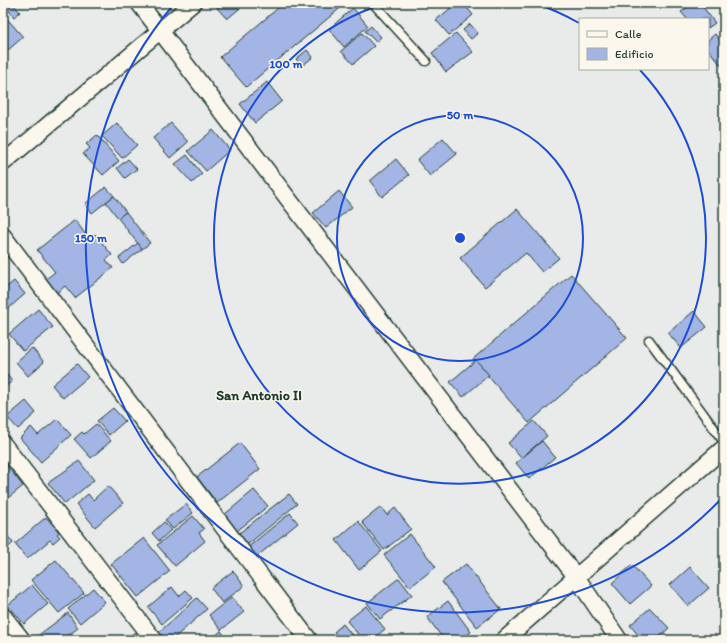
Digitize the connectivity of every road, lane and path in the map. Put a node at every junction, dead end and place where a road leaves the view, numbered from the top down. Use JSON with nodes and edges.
{"nodes":[{"id":1,"x":139,"y":3,"type":"edge"},
{"id":2,"x":192,"y":3,"type":"edge"},
{"id":3,"x":373,"y":3,"type":"edge"},
{"id":4,"x":159,"y":30,"type":"junction"},
{"id":5,"x":426,"y":61,"type":"dead end"},
{"id":6,"x":3,"y":163,"type":"edge"},
{"id":7,"x":3,"y":236,"type":"edge"},
{"id":8,"x":649,"y":340,"type":"dead end"},
{"id":9,"x":724,"y":442,"type":"edge"},
{"id":10,"x":3,"y":444,"type":"edge"},
{"id":11,"x":724,"y":448,"type":"edge"},
{"id":12,"x":576,"y":578,"type":"junction"},
{"id":13,"x":3,"y":616,"type":"edge"},
{"id":14,"x":22,"y":640,"type":"edge"},
{"id":15,"x":154,"y":640,"type":"edge"},
{"id":16,"x":309,"y":640,"type":"edge"},
{"id":17,"x":504,"y":640,"type":"edge"},
{"id":18,"x":619,"y":640,"type":"edge"}],
"edges":[{"from":1,"to":4,"type":"street"},
{"from":2,"to":4,"type":"street"},
{"from":3,"to":5,"type":"lane"},
{"from":4,"to":6,"type":"street"},
{"from":4,"to":12,"type":"street"},
{"from":7,"to":16,"type":"street"},
{"from":8,"to":9,"type":"lane"},
{"from":10,"to":15,"type":"street"},
{"from":11,"to":12,"type":"street"},
{"from":12,"to":17,"type":"street"},
{"from":12,"to":18,"type":"street"},
{"from":13,"to":14,"type":"street"}]}
